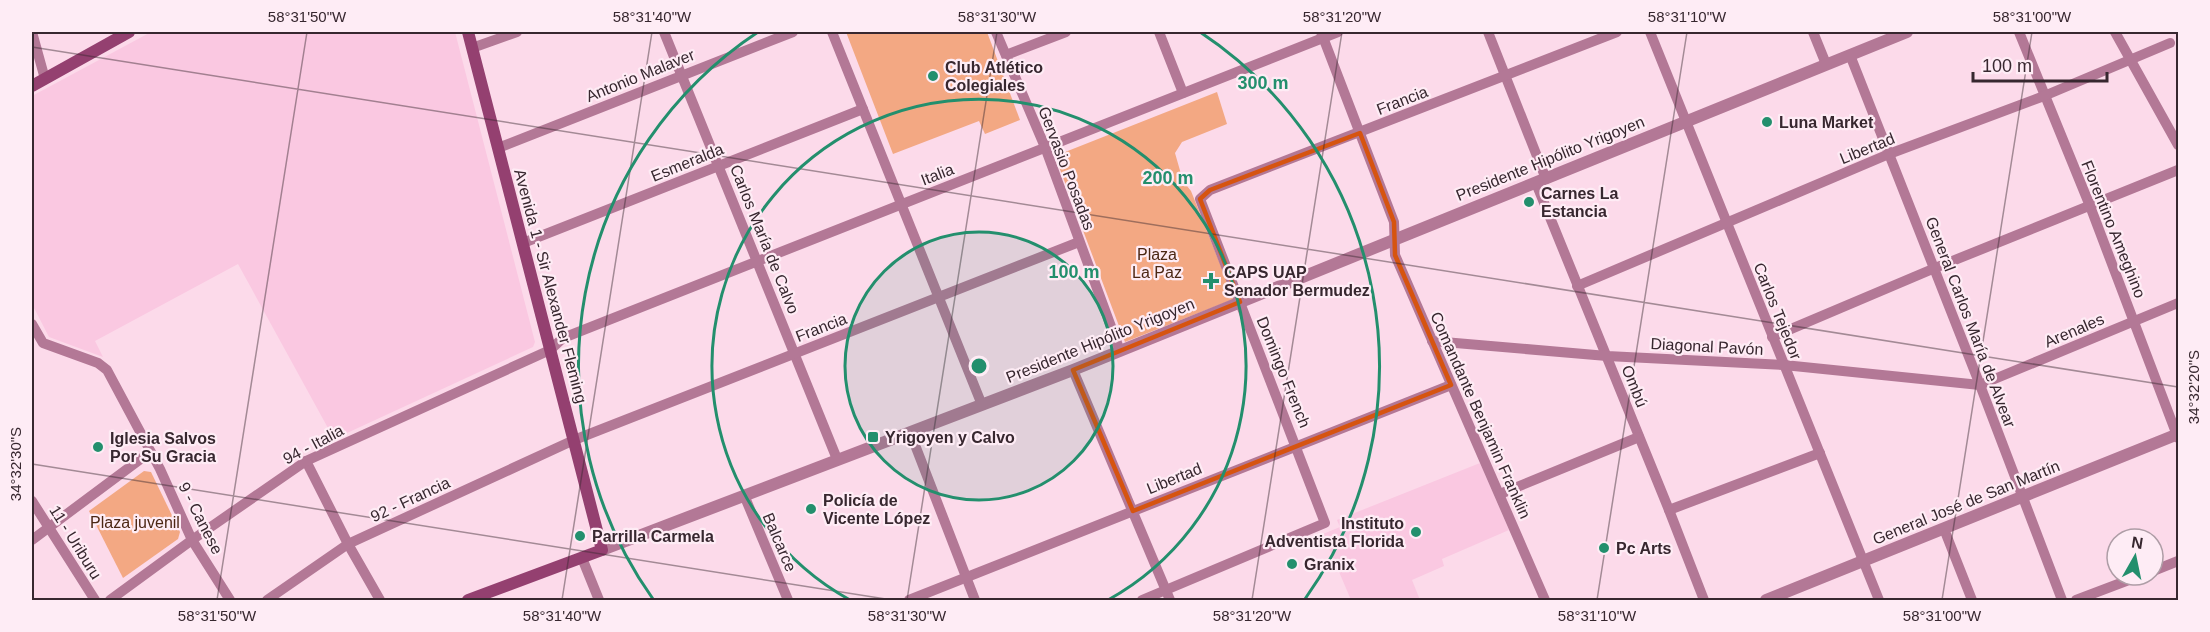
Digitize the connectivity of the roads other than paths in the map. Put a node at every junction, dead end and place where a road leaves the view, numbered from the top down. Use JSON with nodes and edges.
{"nodes":[{"id":1,"x":32,"y":32,"type":"edge"},
{"id":2,"x":129,"y":32,"type":"edge"},
{"id":3,"x":468,"y":32,"type":"edge"},
{"id":4,"x":517,"y":32,"type":"edge"},
{"id":5,"x":664,"y":32,"type":"edge"},
{"id":6,"x":793,"y":32,"type":"edge"},
{"id":7,"x":832,"y":32,"type":"edge"},
{"id":8,"x":996,"y":32,"type":"edge"},
{"id":9,"x":1066,"y":32,"type":"edge"},
{"id":10,"x":1159,"y":32,"type":"edge"},
{"id":11,"x":1338,"y":32,"type":"edge"},
{"id":12,"x":1488,"y":32,"type":"edge"},
{"id":13,"x":1617,"y":32,"type":"edge"},
{"id":14,"x":1650,"y":32,"type":"edge"},
{"id":15,"x":1813,"y":32,"type":"edge"},
{"id":16,"x":1907,"y":32,"type":"edge"},
{"id":17,"x":2019,"y":32,"type":"edge"},
{"id":18,"x":2115,"y":32,"type":"edge"},
{"id":19,"x":1322,"y":34,"type":"edge"},
{"id":20,"x":2170,"y":44,"type":"dead end"},
{"id":21,"x":472,"y":48,"type":"junction"},
{"id":22,"x":1006,"y":55,"type":"junction"},
{"id":23,"x":1850,"y":55,"type":"junction"},
{"id":24,"x":2130,"y":60,"type":"junction"},
{"id":25,"x":1826,"y":64,"type":"junction"},
{"id":26,"x":681,"y":75,"type":"junction"},
{"id":27,"x":1506,"y":75,"type":"junction"},
{"id":28,"x":45,"y":79,"type":"junction"},
{"id":29,"x":32,"y":86,"type":"edge"},
{"id":30,"x":1183,"y":93,"type":"junction"},
{"id":31,"x":2044,"y":96,"type":"junction"},
{"id":32,"x":863,"y":109,"type":"junction"},
{"id":33,"x":1687,"y":120,"type":"junction"},
{"id":34,"x":1360,"y":133,"type":"junction"},
{"id":35,"x":2178,"y":146,"type":"edge"},
{"id":36,"x":1045,"y":147,"type":"junction"},
{"id":37,"x":498,"y":148,"type":"junction"},
{"id":38,"x":1889,"y":154,"type":"junction"},
{"id":39,"x":718,"y":166,"type":"junction"},
{"id":40,"x":2178,"y":170,"type":"edge"},
{"id":41,"x":1541,"y":181,"type":"junction"},
{"id":42,"x":1200,"y":200,"type":"joint"},
{"id":43,"x":902,"y":203,"type":"junction"},
{"id":44,"x":2090,"y":206,"type":"junction"},
{"id":45,"x":1727,"y":222,"type":"junction"},
{"id":46,"x":1394,"y":240,"type":"junction"},
{"id":47,"x":1079,"y":242,"type":"junction"},
{"id":48,"x":523,"y":243,"type":"junction"},
{"id":49,"x":757,"y":261,"type":"junction"},
{"id":50,"x":1935,"y":268,"type":"junction"},
{"id":51,"x":1577,"y":286,"type":"junction"},
{"id":52,"x":939,"y":297,"type":"junction"},
{"id":53,"x":1240,"y":302,"type":"junction"},
{"id":54,"x":2178,"y":303,"type":"edge"},
{"id":55,"x":2134,"y":321,"type":"junction"},
{"id":56,"x":32,"y":324,"type":"edge"},
{"id":57,"x":1772,"y":337,"type":"junction"},
{"id":58,"x":1432,"y":342,"type":"junction"},
{"id":59,"x":550,"y":350,"type":"junction"},
{"id":60,"x":1119,"y":351,"type":"junction"},
{"id":61,"x":795,"y":353,"type":"junction"},
{"id":62,"x":1607,"y":356,"type":"junction"},
{"id":63,"x":1784,"y":365,"type":"junction"},
{"id":64,"x":1073,"y":370,"type":"junction"},
{"id":65,"x":1451,"y":385,"type":"junction"},
{"id":66,"x":1980,"y":385,"type":"junction"},
{"id":67,"x":982,"y":405,"type":"junction"},
{"id":68,"x":910,"y":432,"type":"junction"},
{"id":69,"x":2178,"y":436,"type":"edge"},
{"id":70,"x":1639,"y":437,"type":"junction"},
{"id":71,"x":574,"y":440,"type":"junction"},
{"id":72,"x":1296,"y":446,"type":"junction"},
{"id":73,"x":150,"y":452,"type":"junction"},
{"id":74,"x":1820,"y":453,"type":"junction"},
{"id":75,"x":837,"y":459,"type":"junction"},
{"id":76,"x":306,"y":461,"type":"junction"},
{"id":77,"x":1500,"y":494,"type":"junction"},
{"id":78,"x":744,"y":495,"type":"junction"},
{"id":79,"x":2023,"y":497,"type":"junction"},
{"id":80,"x":32,"y":501,"type":"edge"},
{"id":81,"x":1669,"y":510,"type":"junction"},
{"id":82,"x":1133,"y":511,"type":"junction"},
{"id":83,"x":50,"y":527,"type":"junction"},
{"id":84,"x":1944,"y":529,"type":"junction"},
{"id":85,"x":32,"y":540,"type":"edge"},
{"id":86,"x":192,"y":540,"type":"junction"},
{"id":87,"x":348,"y":544,"type":"junction"},
{"id":88,"x":602,"y":550,"type":"junction"},
{"id":89,"x":582,"y":558,"type":"junction"},
{"id":90,"x":1863,"y":561,"type":"junction"},
{"id":91,"x":967,"y":577,"type":"junction"},
{"id":92,"x":2110,"y":587,"type":"edge"},
{"id":93,"x":1168,"y":596,"type":"edge"},
{"id":94,"x":95,"y":600,"type":"edge"},
{"id":95,"x":110,"y":600,"type":"edge"},
{"id":96,"x":230,"y":600,"type":"edge"},
{"id":97,"x":267,"y":600,"type":"edge"},
{"id":98,"x":380,"y":600,"type":"edge"},
{"id":99,"x":468,"y":600,"type":"edge"},
{"id":100,"x":599,"y":600,"type":"edge"},
{"id":101,"x":788,"y":600,"type":"edge"},
{"id":102,"x":909,"y":600,"type":"edge"},
{"id":103,"x":975,"y":600,"type":"edge"},
{"id":104,"x":1142,"y":600,"type":"edge"},
{"id":105,"x":1545,"y":600,"type":"edge"},
{"id":106,"x":1704,"y":600,"type":"edge"},
{"id":107,"x":1766,"y":600,"type":"edge"},
{"id":108,"x":1878,"y":600,"type":"edge"},
{"id":109,"x":1972,"y":600,"type":"edge"},
{"id":110,"x":2062,"y":600,"type":"edge"},
{"id":111,"x":2076,"y":600,"type":"edge"}],
"edges":[{"from":1,"to":28,"type":"street"},
{"from":2,"to":28,"type":"main road"},
{"from":3,"to":21,"type":"main road","name":"Avenida 1 - Sir Alexander Fleming"},
{"from":4,"to":21,"type":"street"},
{"from":5,"to":26,"type":"street","name":"Carlos María de Calvo"},
{"from":6,"to":26,"type":"street","name":"Antonio Malaver"},
{"from":7,"to":32,"type":"street"},
{"from":8,"to":22,"type":"street","name":"Gervasio Posadas"},
{"from":9,"to":22,"type":"street"},
{"from":10,"to":30,"type":"street"},
{"from":11,"to":19,"type":"street","name":"Italia"},
{"from":12,"to":27,"type":"street","name":"Ombú"},
{"from":13,"to":27,"type":"street","name":"Francia"},
{"from":14,"to":33,"type":"street","name":"Carlos Tejedor"},
{"from":15,"to":25,"type":"street"},
{"from":16,"to":23,"type":"street","name":"Presidente Hipólito Yrigoyen"},
{"from":17,"to":31,"type":"street","name":"Florentino Ameghino"},
{"from":18,"to":24,"type":"street"},
{"from":19,"to":30,"type":"street","name":"Italia"},
{"from":19,"to":34,"type":"street","name":"Comandante Benjamin Franklin"},
{"from":20,"to":24,"type":"street","name":"Libertad"},
{"from":21,"to":37,"type":"main road","name":"Avenida 1 - Sir Alexander Fleming"},
{"from":22,"to":36,"type":"street","name":"Gervasio Posadas"},
{"from":23,"to":25,"type":"street","name":"Presidente Hipólito Yrigoyen"},
{"from":23,"to":38,"type":"street","name":"General Carlos María de Alvear"},
{"from":24,"to":31,"type":"street","name":"Libertad"},
{"from":24,"to":35,"type":"street"},
{"from":25,"to":33,"type":"street","name":"Presidente Hipólito Yrigoyen"},
{"from":26,"to":37,"type":"street","name":"Antonio Malaver"},
{"from":26,"to":39,"type":"street","name":"Carlos María de Calvo"},
{"from":27,"to":34,"type":"street","name":"Francia"},
{"from":27,"to":41,"type":"street","name":"Ombú"},
{"from":28,"to":29,"type":"main road"},
{"from":30,"to":36,"type":"street","name":"Italia"},
{"from":31,"to":38,"type":"street","name":"Libertad"},
{"from":31,"to":44,"type":"street","name":"Florentino Ameghino"},
{"from":32,"to":39,"type":"street","name":"Esmeralda"},
{"from":32,"to":43,"type":"street"},
{"from":33,"to":41,"type":"street","name":"Presidente Hipólito Yrigoyen"},
{"from":33,"to":45,"type":"street","name":"Carlos Tejedor"},
{"from":34,"to":42,"type":"street","name":"Francia"},
{"from":34,"to":46,"type":"street","name":"Comandante Benjamin Franklin"},
{"from":36,"to":43,"type":"street","name":"Italia"},
{"from":36,"to":47,"type":"street","name":"Gervasio Posadas"},
{"from":37,"to":48,"type":"main road","name":"Avenida 1 - Sir Alexander Fleming"},
{"from":38,"to":45,"type":"street","name":"Libertad"},
{"from":38,"to":50,"type":"street","name":"General Carlos María de Alvear"},
{"from":39,"to":48,"type":"street","name":"Esmeralda"},
{"from":39,"to":49,"type":"street","name":"Carlos María de Calvo"},
{"from":40,"to":44,"type":"street"},
{"from":41,"to":46,"type":"street","name":"Presidente Hipólito Yrigoyen"},
{"from":41,"to":51,"type":"street","name":"Ombú"},
{"from":42,"to":53,"type":"street","name":"Domingo French"},
{"from":43,"to":49,"type":"street","name":"Italia"},
{"from":43,"to":52,"type":"street"},
{"from":44,"to":50,"type":"street"},
{"from":44,"to":55,"type":"street","name":"Florentino Ameghino"},
{"from":45,"to":51,"type":"street","name":"Libertad"},
{"from":45,"to":57,"type":"street","name":"Carlos Tejedor"},
{"from":46,"to":53,"type":"street","name":"Presidente Hipólito Yrigoyen"},
{"from":46,"to":58,"type":"street","name":"Comandante Benjamin Franklin"},
{"from":47,"to":52,"type":"street","name":"Francia"},
{"from":47,"to":60,"type":"street","name":"Gervasio Posadas"},
{"from":48,"to":59,"type":"main road","name":"Avenida 1 - Sir Alexander Fleming"},
{"from":49,"to":59,"type":"street","name":"Italia"},
{"from":49,"to":61,"type":"street","name":"Carlos María de Calvo"},
{"from":50,"to":57,"type":"street"},
{"from":50,"to":66,"type":"street","name":"General Carlos María de Alvear"},
{"from":51,"to":62,"type":"street","name":"Ombú"},
{"from":52,"to":61,"type":"street","name":"Francia"},
{"from":52,"to":67,"type":"street"},
{"from":53,"to":60,"type":"street","name":"Presidente Hipólito Yrigoyen"},
{"from":53,"to":72,"type":"street","name":"Domingo French"},
{"from":54,"to":55,"type":"street","name":"Arenales"},
{"from":55,"to":66,"type":"street","name":"Arenales"},
{"from":55,"to":69,"type":"street","name":"Florentino Ameghino"},
{"from":56,"to":73,"type":"street","name":"9 - Canese"},
{"from":57,"to":63,"type":"street","name":"Carlos Tejedor"},
{"from":58,"to":62,"type":"street","name":"Diagonal Pavón"},
{"from":58,"to":65,"type":"street","name":"Comandante Benjamin Franklin"},
{"from":59,"to":71,"type":"main road","name":"Avenida 1 - Sir Alexander Fleming"},
{"from":59,"to":76,"type":"street","name":"94 - Italia"},
{"from":60,"to":64,"type":"street","name":"Presidente Hipólito Yrigoyen"},
{"from":61,"to":71,"type":"street","name":"Francia"},
{"from":61,"to":75,"type":"street","name":"Carlos María de Calvo"},
{"from":62,"to":63,"type":"street","name":"Diagonal Pavón"},
{"from":62,"to":70,"type":"street","name":"Ombú"},
{"from":63,"to":66,"type":"street","name":"Diagonal Pavón"},
{"from":63,"to":74,"type":"street","name":"Carlos Tejedor"},
{"from":64,"to":67,"type":"street","name":"Presidente Hipólito Yrigoyen"},
{"from":64,"to":82,"type":"street"},
{"from":65,"to":72,"type":"street","name":"Libertad"},
{"from":65,"to":77,"type":"street","name":"Comandante Benjamin Franklin"},
{"from":66,"to":79,"type":"street","name":"General Carlos María de Alvear"},
{"from":67,"to":68,"type":"street","name":"Presidente Hipólito Yrigoyen"},
{"from":68,"to":75,"type":"street","name":"Presidente Hipólito Yrigoyen"},
{"from":68,"to":91,"type":"street"},
{"from":69,"to":79,"type":"street","name":"General José de San Martín"},
{"from":70,"to":77,"type":"street"},
{"from":70,"to":81,"type":"street","name":"Ombú"},
{"from":71,"to":87,"type":"street","name":"92 - Francia"},
{"from":71,"to":88,"type":"main road","name":"Avenida 1 - Sir Alexander Fleming"},
{"from":72,"to":82,"type":"street","name":"Libertad"},
{"from":72,"to":93,"type":"street","name":"Domingo French"},
{"from":73,"to":83,"type":"street"},
{"from":73,"to":86,"type":"street","name":"9 - Canese"},
{"from":74,"to":81,"type":"street"},
{"from":74,"to":90,"type":"street","name":"Carlos Tejedor"},
{"from":75,"to":78,"type":"street","name":"Presidente Hipólito Yrigoyen"},
{"from":76,"to":86,"type":"street","name":"94 - Italia"},
{"from":76,"to":87,"type":"street"},
{"from":77,"to":105,"type":"street","name":"Comandante Benjamin Franklin"},
{"from":78,"to":88,"type":"street","name":"Presidente Hipólito Yrigoyen"},
{"from":78,"to":101,"type":"street","name":"Balcarce"},
{"from":79,"to":84,"type":"street","name":"General José de San Martín"},
{"from":79,"to":110,"type":"street","name":"General Carlos María de Alvear"},
{"from":80,"to":83,"type":"street","name":"11 - Uriburu"},
{"from":81,"to":106,"type":"street","name":"Ombú"},
{"from":82,"to":91,"type":"street","name":"Libertad"},
{"from":82,"to":93,"type":"street"},
{"from":83,"to":85,"type":"street"},
{"from":83,"to":94,"type":"street","name":"11 - Uriburu"},
{"from":84,"to":90,"type":"street","name":"General José de San Martín"},
{"from":84,"to":109,"type":"street"},
{"from":86,"to":95,"type":"street","name":"94 - Italia"},
{"from":86,"to":96,"type":"street","name":"9 - Canese"},
{"from":87,"to":97,"type":"street","name":"92 - Francia"},
{"from":87,"to":98,"type":"street"},
{"from":88,"to":89,"type":"main road"},
{"from":89,"to":99,"type":"main road"},
{"from":89,"to":100,"type":"street"},
{"from":90,"to":107,"type":"street","name":"General José de San Martín"},
{"from":90,"to":108,"type":"street","name":"Carlos Tejedor"},
{"from":91,"to":102,"type":"street","name":"Libertad"},
{"from":91,"to":103,"type":"street"},
{"from":92,"to":111,"type":"street"},
{"from":93,"to":104,"type":"street"}]}
